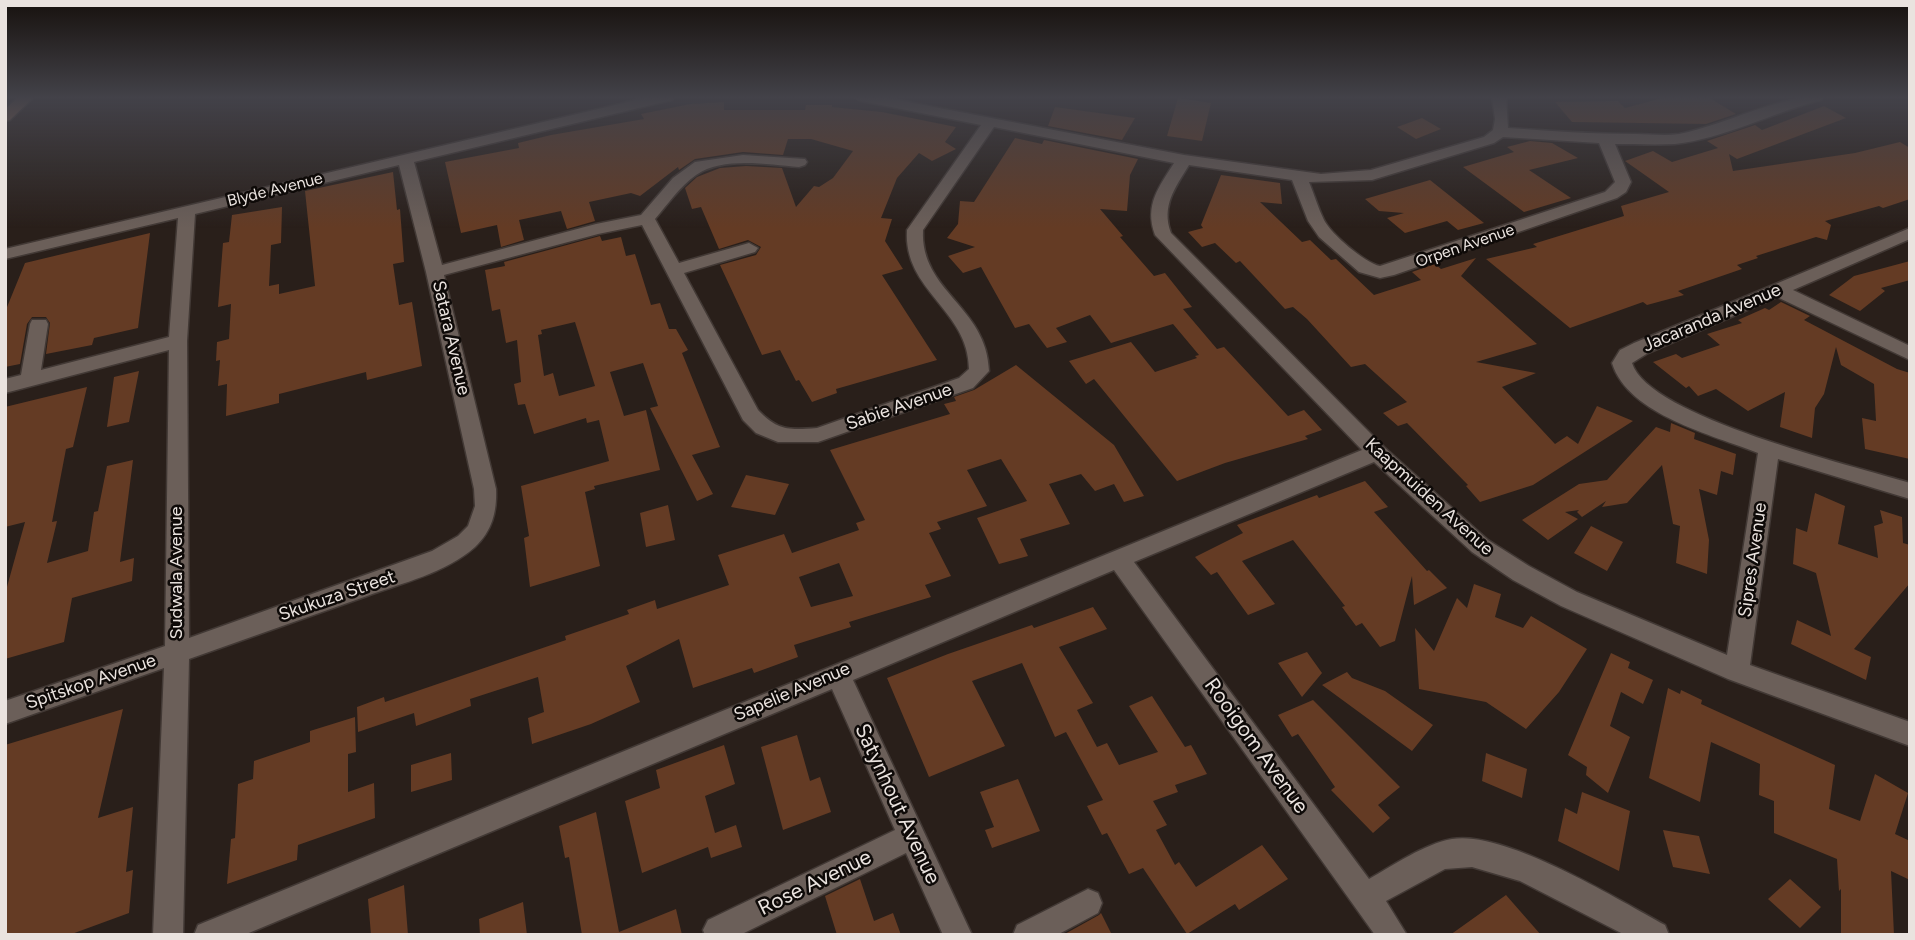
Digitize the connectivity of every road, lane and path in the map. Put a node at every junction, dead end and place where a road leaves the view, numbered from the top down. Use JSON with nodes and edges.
{"nodes":[{"id":1,"x":482,"y":141,"type":"edge"},
{"id":2,"x":977,"y":141,"type":"edge"},
{"id":3,"x":1086,"y":141,"type":"edge"},
{"id":4,"x":1484,"y":141,"type":"edge"},
{"id":5,"x":1606,"y":141,"type":"edge"},
{"id":6,"x":405,"y":159,"type":"junction"},
{"id":7,"x":1184,"y":160,"type":"junction"},
{"id":8,"x":799,"y":162,"type":"dead end"},
{"id":9,"x":1299,"y":176,"type":"junction"},
{"id":10,"x":187,"y":211,"type":"junction"},
{"id":11,"x":647,"y":219,"type":"junction"},
{"id":12,"x":1910,"y":233,"type":"edge"},
{"id":13,"x":749,"y":248,"type":"dead end"},
{"id":14,"x":5,"y":254,"type":"edge"},
{"id":15,"x":674,"y":270,"type":"junction"},
{"id":16,"x":435,"y":272,"type":"junction"},
{"id":17,"x":1778,"y":290,"type":"junction"},
{"id":18,"x":39,"y":324,"type":"dead end"},
{"id":19,"x":178,"y":341,"type":"junction"},
{"id":20,"x":1910,"y":354,"type":"edge"},
{"id":21,"x":30,"y":379,"type":"junction"},
{"id":22,"x":5,"y":386,"type":"edge"},
{"id":23,"x":1769,"y":449,"type":"junction"},
{"id":24,"x":1377,"y":452,"type":"junction"},
{"id":25,"x":1910,"y":491,"type":"edge"},
{"id":26,"x":484,"y":520,"type":"joint"},
{"id":27,"x":1118,"y":558,"type":"junction"},
{"id":28,"x":177,"y":652,"type":"junction"},
{"id":29,"x":1737,"y":671,"type":"junction"},
{"id":30,"x":837,"y":673,"type":"junction"},
{"id":31,"x":5,"y":713,"type":"edge"},
{"id":32,"x":1910,"y":734,"type":"edge"},
{"id":33,"x":912,"y":836,"type":"junction"},
{"id":34,"x":1365,"y":897,"type":"junction"},
{"id":35,"x":1088,"y":903,"type":"dead end"},
{"id":36,"x":718,"y":930,"type":"dead end"},
{"id":37,"x":168,"y":935,"type":"edge"},
{"id":38,"x":208,"y":935,"type":"edge"},
{"id":39,"x":958,"y":935,"type":"edge"},
{"id":40,"x":1027,"y":935,"type":"edge"},
{"id":41,"x":1393,"y":935,"type":"edge"},
{"id":42,"x":1655,"y":935,"type":"edge"}],
"edges":[{"from":1,"to":6,"type":"street","name":"Blyde Avenue"},
{"from":2,"to":15,"type":"street","name":"Sabie Avenue"},
{"from":3,"to":7,"type":"street"},
{"from":4,"to":9,"type":"street"},
{"from":5,"to":9,"type":"street","name":"Orpen Avenue"},
{"from":6,"to":10,"type":"street","name":"Blyde Avenue"},
{"from":6,"to":16,"type":"street","name":"Satara Avenue"},
{"from":7,"to":9,"type":"street"},
{"from":7,"to":24,"type":"street","name":"Kaapmuiden Avenue"},
{"from":8,"to":11,"type":"street"},
{"from":10,"to":14,"type":"street","name":"Blyde Avenue"},
{"from":10,"to":19,"type":"street","name":"Sudwala Avenue"},
{"from":11,"to":15,"type":"street","name":"Sabie Avenue"},
{"from":11,"to":16,"type":"street"},
{"from":12,"to":17,"type":"street","name":"Jacaranda Avenue"},
{"from":13,"to":15,"type":"street"},
{"from":16,"to":26,"type":"street","name":"Satara Avenue"},
{"from":17,"to":20,"type":"street"},
{"from":17,"to":23,"type":"street","name":"Jacaranda Avenue"},
{"from":18,"to":21,"type":"street"},
{"from":19,"to":21,"type":"street"},
{"from":19,"to":28,"type":"street","name":"Sudwala Avenue"},
{"from":21,"to":22,"type":"street"},
{"from":23,"to":25,"type":"street","name":"Jacaranda Avenue"},
{"from":23,"to":29,"type":"street","name":"Sipres Avenue"},
{"from":24,"to":27,"type":"street","name":"Sapelie Avenue"},
{"from":24,"to":29,"type":"street","name":"Kaapmuiden Avenue"},
{"from":26,"to":28,"type":"street","name":"Skukuza Street"},
{"from":27,"to":30,"type":"street","name":"Sapelie Avenue"},
{"from":27,"to":34,"type":"street","name":"Rooigom Avenue"},
{"from":28,"to":31,"type":"street","name":"Spitskop Avenue"},
{"from":28,"to":37,"type":"street","name":"Sudwala Avenue"},
{"from":29,"to":32,"type":"street","name":"Kaapmuiden Avenue"},
{"from":30,"to":33,"type":"street","name":"Satynhout Avenue"},
{"from":30,"to":38,"type":"street","name":"Sapelie Avenue"},
{"from":33,"to":36,"type":"street","name":"Rose Avenue"},
{"from":33,"to":39,"type":"street","name":"Satynhout Avenue"},
{"from":34,"to":41,"type":"street","name":"Rooigom Avenue"},
{"from":34,"to":42,"type":"street"},
{"from":35,"to":40,"type":"street"}]}
